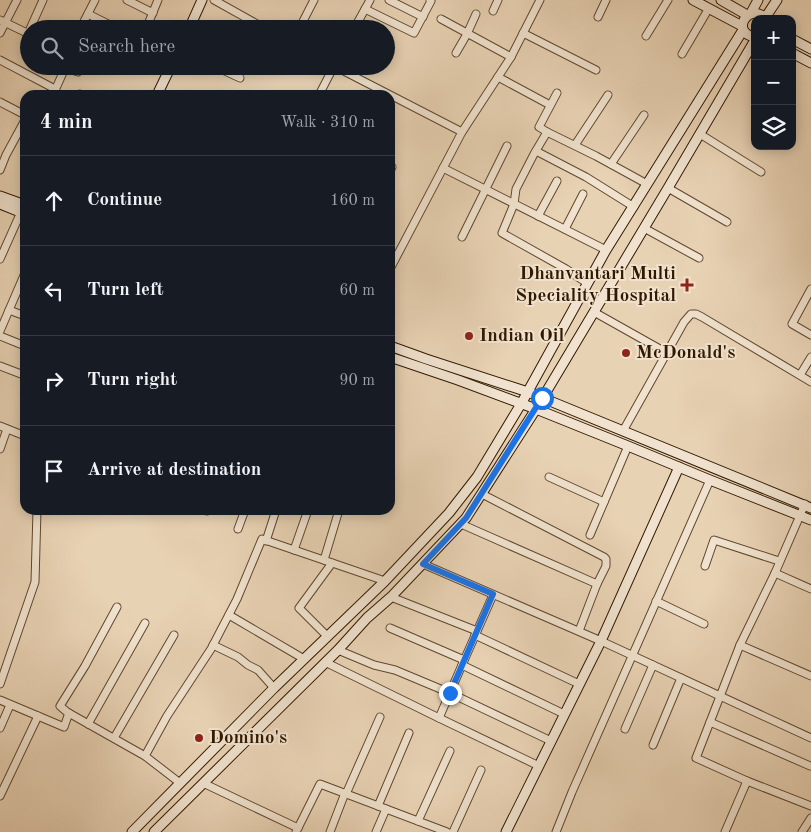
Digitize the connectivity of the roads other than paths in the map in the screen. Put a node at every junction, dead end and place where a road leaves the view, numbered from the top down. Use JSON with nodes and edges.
{"nodes":[{"id":1,"x":17,"y":0,"type":"edge"},
{"id":2,"x":44,"y":0,"type":"edge"},
{"id":3,"x":95,"y":0,"type":"edge"},
{"id":4,"x":127,"y":0,"type":"edge"},
{"id":5,"x":158,"y":0,"type":"edge"},
{"id":6,"x":202,"y":0,"type":"edge"},
{"id":7,"x":214,"y":0,"type":"edge"},
{"id":8,"x":314,"y":0,"type":"edge"},
{"id":9,"x":370,"y":0,"type":"edge"},
{"id":10,"x":390,"y":0,"type":"edge"},
{"id":11,"x":430,"y":0,"type":"edge"},
{"id":12,"x":498,"y":0,"type":"edge"},
{"id":13,"x":540,"y":0,"type":"edge"},
{"id":14,"x":606,"y":0,"type":"edge"},
{"id":15,"x":668,"y":0,"type":"edge"},
{"id":16,"x":693,"y":0,"type":"edge"},
{"id":17,"x":721,"y":0,"type":"edge"},
{"id":18,"x":758,"y":0,"type":"edge"},
{"id":19,"x":776,"y":0,"type":"edge"},
{"id":20,"x":709,"y":8,"type":"junction"},
{"id":21,"x":365,"y":9,"type":"junction"},
{"id":22,"x":493,"y":11,"type":"dead end"},
{"id":23,"x":152,"y":13,"type":"junction"},
{"id":24,"x":88,"y":14,"type":"junction"},
{"id":25,"x":476,"y":14,"type":"dead end"},
{"id":26,"x":749,"y":14,"type":"junction"},
{"id":27,"x":762,"y":15,"type":"edge"},
{"id":28,"x":768,"y":15,"type":"edge"},
{"id":29,"x":422,"y":17,"type":"junction"},
{"id":30,"x":598,"y":17,"type":"dead end"},
{"id":31,"x":441,"y":19,"type":"dead end"},
{"id":32,"x":35,"y":20,"type":"edge"},
{"id":33,"x":85,"y":20,"type":"edge"},
{"id":34,"x":100,"y":20,"type":"edge"},
{"id":35,"x":149,"y":20,"type":"edge"},
{"id":36,"x":192,"y":20,"type":"edge"},
{"id":37,"x":250,"y":20,"type":"edge"},
{"id":38,"x":304,"y":20,"type":"edge"},
{"id":39,"x":359,"y":20,"type":"edge"},
{"id":40,"x":387,"y":20,"type":"edge"},
{"id":41,"x":3,"y":21,"type":"edge"},
{"id":42,"x":395,"y":24,"type":"edge"},
{"id":43,"x":20,"y":28,"type":"edge"},
{"id":44,"x":743,"y":28,"type":"junction"},
{"id":45,"x":0,"y":33,"type":"edge"},
{"id":46,"x":523,"y":33,"type":"junction"},
{"id":47,"x":467,"y":34,"type":"junction"},
{"id":48,"x":646,"y":36,"type":"dead end"},
{"id":49,"x":751,"y":37,"type":"edge"},
{"id":50,"x":796,"y":41,"type":"edge"},
{"id":51,"x":751,"y":45,"type":"edge"},
{"id":52,"x":811,"y":49,"type":"edge"},
{"id":53,"x":456,"y":53,"type":"dead end"},
{"id":54,"x":682,"y":54,"type":"dead end"},
{"id":55,"x":796,"y":55,"type":"edge"},
{"id":56,"x":511,"y":57,"type":"junction"},
{"id":57,"x":0,"y":60,"type":"edge"},
{"id":58,"x":811,"y":63,"type":"edge"},
{"id":59,"x":596,"y":70,"type":"dead end"},
{"id":60,"x":20,"y":72,"type":"edge"},
{"id":61,"x":25,"y":75,"type":"edge"},
{"id":62,"x":62,"y":75,"type":"edge"},
{"id":63,"x":167,"y":75,"type":"edge"},
{"id":64,"x":234,"y":75,"type":"edge"},
{"id":65,"x":329,"y":75,"type":"edge"},
{"id":66,"x":351,"y":75,"type":"edge"},
{"id":67,"x":498,"y":77,"type":"junction"},
{"id":68,"x":240,"y":78,"type":"dead end"},
{"id":69,"x":51,"y":90,"type":"edge"},
{"id":70,"x":55,"y":90,"type":"edge"},
{"id":71,"x":159,"y":90,"type":"edge"},
{"id":72,"x":322,"y":90,"type":"edge"},
{"id":73,"x":381,"y":90,"type":"edge"},
{"id":74,"x":557,"y":93,"type":"dead end"},
{"id":75,"x":608,"y":95,"type":"dead end"},
{"id":76,"x":395,"y":97,"type":"edge"},
{"id":77,"x":0,"y":102,"type":"edge"},
{"id":78,"x":550,"y":105,"type":"junction"},
{"id":79,"x":20,"y":112,"type":"edge"},
{"id":80,"x":644,"y":115,"type":"dead end"},
{"id":81,"x":20,"y":129,"type":"edge"},
{"id":82,"x":462,"y":132,"type":"junction"},
{"id":83,"x":547,"y":132,"type":"junction"},
{"id":84,"x":700,"y":134,"type":"junction"},
{"id":85,"x":507,"y":146,"type":"dead end"},
{"id":86,"x":575,"y":146,"type":"junction"},
{"id":87,"x":536,"y":151,"type":"junction"},
{"id":88,"x":611,"y":164,"type":"junction"},
{"id":89,"x":443,"y":168,"type":"junction"},
{"id":90,"x":0,"y":170,"type":"edge"},
{"id":91,"x":762,"y":172,"type":"dead end"},
{"id":92,"x":557,"y":181,"type":"dead end"},
{"id":93,"x":646,"y":184,"type":"junction"},
{"id":94,"x":668,"y":188,"type":"junction"},
{"id":95,"x":485,"y":189,"type":"junction"},
{"id":96,"x":583,"y":194,"type":"dead end"},
{"id":97,"x":0,"y":196,"type":"edge"},
{"id":98,"x":0,"y":204,"type":"edge"},
{"id":99,"x":514,"y":204,"type":"junction"},
{"id":100,"x":634,"y":206,"type":"junction"},
{"id":101,"x":20,"y":208,"type":"edge"},
{"id":102,"x":20,"y":209,"type":"edge"},
{"id":103,"x":538,"y":216,"type":"junction"},
{"id":104,"x":20,"y":218,"type":"edge"},
{"id":105,"x":727,"y":222,"type":"dead end"},
{"id":106,"x":644,"y":228,"type":"junction"},
{"id":107,"x":565,"y":229,"type":"junction"},
{"id":108,"x":462,"y":237,"type":"dead end"},
{"id":109,"x":606,"y":250,"type":"junction"},
{"id":110,"x":395,"y":258,"type":"edge"},
{"id":111,"x":699,"y":258,"type":"dead end"},
{"id":112,"x":0,"y":259,"type":"edge"},
{"id":113,"x":587,"y":283,"type":"junction"},
{"id":114,"x":811,"y":289,"type":"edge"},
{"id":115,"x":20,"y":290,"type":"edge"},
{"id":116,"x":9,"y":310,"type":"junction"},
{"id":117,"x":594,"y":312,"type":"junction"},
{"id":118,"x":20,"y":314,"type":"edge"},
{"id":119,"x":0,"y":331,"type":"edge"},
{"id":120,"x":811,"y":335,"type":"edge"},
{"id":121,"x":0,"y":336,"type":"edge"},
{"id":122,"x":20,"y":344,"type":"edge"},
{"id":123,"x":395,"y":348,"type":"edge"},
{"id":124,"x":667,"y":353,"type":"junction"},
{"id":125,"x":811,"y":357,"type":"edge"},
{"id":126,"x":395,"y":359,"type":"edge"},
{"id":127,"x":0,"y":366,"type":"edge"},
{"id":128,"x":20,"y":374,"type":"edge"},
{"id":129,"x":800,"y":376,"type":"junction"},
{"id":130,"x":811,"y":382,"type":"edge"},
{"id":131,"x":528,"y":392,"type":"junction"},
{"id":132,"x":542,"y":398,"type":"junction"},
{"id":133,"x":521,"y":404,"type":"junction"},
{"id":134,"x":536,"y":409,"type":"junction"},
{"id":135,"x":4,"y":428,"type":"edge"},
{"id":136,"x":624,"y":431,"type":"junction"},
{"id":137,"x":20,"y":434,"type":"edge"},
{"id":138,"x":628,"y":446,"type":"junction"},
{"id":139,"x":0,"y":449,"type":"edge"},
{"id":140,"x":679,"y":467,"type":"junction"},
{"id":141,"x":549,"y":476,"type":"dead end"},
{"id":142,"x":710,"y":480,"type":"junction"},
{"id":143,"x":482,"y":494,"type":"junction"},
{"id":144,"x":604,"y":502,"type":"junction"},
{"id":145,"x":808,"y":506,"type":"edge"},
{"id":146,"x":800,"y":514,"type":"junction"},
{"id":147,"x":37,"y":515,"type":"edge"},
{"id":148,"x":243,"y":515,"type":"edge"},
{"id":149,"x":274,"y":515,"type":"edge"},
{"id":150,"x":306,"y":515,"type":"edge"},
{"id":151,"x":338,"y":515,"type":"edge"},
{"id":152,"x":811,"y":520,"type":"edge"},
{"id":153,"x":461,"y":524,"type":"junction"},
{"id":154,"x":238,"y":529,"type":"dead end"},
{"id":155,"x":590,"y":535,"type":"dead end"},
{"id":156,"x":266,"y":540,"type":"junction"},
{"id":157,"x":294,"y":550,"type":"junction"},
{"id":158,"x":324,"y":560,"type":"junction"},
{"id":159,"x":779,"y":561,"type":"junction"},
{"id":160,"x":332,"y":563,"type":"junction"},
{"id":161,"x":423,"y":564,"type":"junction"},
{"id":162,"x":705,"y":566,"type":"dead end"},
{"id":163,"x":774,"y":573,"type":"junction"},
{"id":164,"x":385,"y":581,"type":"junction"},
{"id":165,"x":597,"y":584,"type":"junction"},
{"id":166,"x":811,"y":589,"type":"edge"},
{"id":167,"x":493,"y":594,"type":"junction"},
{"id":168,"x":392,"y":597,"type":"junction"},
{"id":169,"x":656,"y":601,"type":"junction"},
{"id":170,"x":117,"y":607,"type":"dead end"},
{"id":171,"x":229,"y":615,"type":"junction"},
{"id":172,"x":145,"y":623,"type":"dead end"},
{"id":173,"x":704,"y":624,"type":"dead end"},
{"id":174,"x":390,"y":628,"type":"dead end"},
{"id":175,"x":579,"y":631,"type":"junction"},
{"id":176,"x":476,"y":633,"type":"junction"},
{"id":177,"x":174,"y":635,"type":"dead end"},
{"id":178,"x":327,"y":636,"type":"junction"},
{"id":179,"x":601,"y":641,"type":"junction"},
{"id":180,"x":213,"y":645,"type":"junction"},
{"id":181,"x":740,"y":645,"type":"junction"},
{"id":182,"x":338,"y":650,"type":"junction"},
{"id":183,"x":632,"y":656,"type":"junction"},
{"id":184,"x":304,"y":659,"type":"junction"},
{"id":185,"x":324,"y":662,"type":"junction"},
{"id":186,"x":463,"y":662,"type":"junction"},
{"id":187,"x":3,"y":664,"type":"edge"},
{"id":188,"x":653,"y":665,"type":"junction"},
{"id":189,"x":811,"y":676,"type":"edge"},
{"id":190,"x":680,"y":678,"type":"junction"},
{"id":191,"x":0,"y":684,"type":"edge"},
{"id":192,"x":579,"y":684,"type":"junction"},
{"id":193,"x":274,"y":688,"type":"junction"},
{"id":194,"x":450,"y":693,"type":"junction"},
{"id":195,"x":720,"y":696,"type":"junction"},
{"id":196,"x":0,"y":700,"type":"edge"},
{"id":197,"x":10,"y":705,"type":"junction"},
{"id":198,"x":70,"y":713,"type":"junction"},
{"id":199,"x":564,"y":714,"type":"junction"},
{"id":200,"x":38,"y":716,"type":"junction"},
{"id":201,"x":380,"y":718,"type":"dead end"},
{"id":202,"x":439,"y":718,"type":"junction"},
{"id":203,"x":710,"y":722,"type":"junction"},
{"id":204,"x":88,"y":724,"type":"junction"},
{"id":205,"x":0,"y":728,"type":"edge"},
{"id":206,"x":625,"y":729,"type":"dead end"},
{"id":207,"x":408,"y":733,"type":"dead end"},
{"id":208,"x":114,"y":738,"type":"junction"},
{"id":209,"x":811,"y":738,"type":"edge"},
{"id":210,"x":551,"y":741,"type":"junction"},
{"id":211,"x":653,"y":745,"type":"dead end"},
{"id":212,"x":450,"y":751,"type":"dead end"},
{"id":213,"x":145,"y":756,"type":"junction"},
{"id":214,"x":539,"y":766,"type":"junction"},
{"id":215,"x":810,"y":766,"type":"dead end"},
{"id":216,"x":481,"y":770,"type":"dead end"},
{"id":217,"x":747,"y":781,"type":"junction"},
{"id":218,"x":180,"y":782,"type":"junction"},
{"id":219,"x":203,"y":784,"type":"junction"},
{"id":220,"x":346,"y":794,"type":"junction"},
{"id":221,"x":0,"y":796,"type":"edge"},
{"id":222,"x":378,"y":806,"type":"junction"},
{"id":223,"x":811,"y":806,"type":"edge"},
{"id":224,"x":386,"y":809,"type":"junction"},
{"id":225,"x":811,"y":818,"type":"edge"},
{"id":226,"x":418,"y":821,"type":"junction"},
{"id":227,"x":430,"y":829,"type":"edge"},
{"id":228,"x":297,"y":830,"type":"edge"},
{"id":229,"x":132,"y":832,"type":"edge"},
{"id":230,"x":154,"y":832,"type":"edge"},
{"id":231,"x":330,"y":832,"type":"edge"},
{"id":232,"x":376,"y":832,"type":"edge"},
{"id":233,"x":447,"y":832,"type":"edge"},
{"id":234,"x":453,"y":832,"type":"edge"},
{"id":235,"x":506,"y":832,"type":"edge"},
{"id":236,"x":556,"y":832,"type":"edge"},
{"id":237,"x":726,"y":832,"type":"edge"},
{"id":238,"x":802,"y":832,"type":"edge"}],
"edges":[{"from":1,"to":41,"type":"street"},
{"from":2,"to":32,"type":"street"},
{"from":3,"to":24,"type":"street"},
{"from":4,"to":23,"type":"street"},
{"from":5,"to":23,"type":"street"},
{"from":6,"to":36,"type":"street"},
{"from":7,"to":37,"type":"street"},
{"from":8,"to":38,"type":"street"},
{"from":9,"to":21,"type":"street"},
{"from":10,"to":29,"type":"street"},
{"from":11,"to":29,"type":"street"},
{"from":12,"to":22,"type":"street"},
{"from":13,"to":46,"type":"street"},
{"from":14,"to":30,"type":"street"},
{"from":15,"to":48,"type":"street"},
{"from":16,"to":20,"type":"street"},
{"from":17,"to":26,"type":"street"},
{"from":18,"to":26,"type":"street"},
{"from":19,"to":28,"type":"street"},
{"from":20,"to":44,"type":"street"},
{"from":20,"to":54,"type":"street"},
{"from":21,"to":39,"type":"street"},
{"from":21,"to":40,"type":"street"},
{"from":23,"to":35,"type":"street"},
{"from":24,"to":33,"type":"street"},
{"from":24,"to":34,"type":"street"},
{"from":25,"to":47,"type":"street"},
{"from":26,"to":27,"type":"street"},
{"from":26,"to":44,"type":"street"},
{"from":29,"to":42,"type":"street"},
{"from":31,"to":47,"type":"street"},
{"from":41,"to":43,"type":"street"},
{"from":41,"to":45,"type":"street"},
{"from":44,"to":49,"type":"street"},
{"from":44,"to":93,"type":"street"},
{"from":46,"to":56,"type":"street"},
{"from":46,"to":59,"type":"street"},
{"from":47,"to":53,"type":"street"},
{"from":47,"to":56,"type":"street"},
{"from":50,"to":52,"type":"street"},
{"from":51,"to":84,"type":"street"},
{"from":55,"to":58,"type":"street"},
{"from":56,"to":67,"type":"street"},
{"from":57,"to":60,"type":"street"},
{"from":61,"to":69,"type":"street"},
{"from":62,"to":70,"type":"street"},
{"from":63,"to":71,"type":"street"},
{"from":64,"to":68,"type":"street"},
{"from":65,"to":72,"type":"street"},
{"from":66,"to":73,"type":"street"},
{"from":67,"to":78,"type":"street"},
{"from":67,"to":82,"type":"street"},
{"from":74,"to":78,"type":"street"},
{"from":75,"to":86,"type":"street"},
{"from":76,"to":82,"type":"street"},
{"from":77,"to":79,"type":"street"},
{"from":78,"to":83,"type":"street"},
{"from":80,"to":88,"type":"street"},
{"from":81,"to":90,"type":"street"},
{"from":82,"to":89,"type":"street"},
{"from":83,"to":86,"type":"street"},
{"from":83,"to":87,"type":"street"},
{"from":84,"to":91,"type":"street"},
{"from":84,"to":94,"type":"street"},
{"from":85,"to":95,"type":"street"},
{"from":86,"to":88,"type":"street"},
{"from":87,"to":99,"type":"street"},
{"from":87,"to":100,"type":"street"},
{"from":88,"to":93,"type":"street"},
{"from":89,"to":95,"type":"street"},
{"from":89,"to":110,"type":"street"},
{"from":92,"to":103,"type":"street"},
{"from":93,"to":100,"type":"street"},
{"from":94,"to":105,"type":"street"},
{"from":94,"to":106,"type":"street"},
{"from":95,"to":99,"type":"street"},
{"from":95,"to":108,"type":"street"},
{"from":96,"to":107,"type":"street"},
{"from":97,"to":101,"type":"street"},
{"from":98,"to":102,"type":"street"},
{"from":99,"to":103,"type":"street"},
{"from":99,"to":113,"type":"street"},
{"from":100,"to":109,"type":"street"},
{"from":103,"to":107,"type":"street"},
{"from":104,"to":112,"type":"street"},
{"from":106,"to":111,"type":"street"},
{"from":106,"to":117,"type":"street"},
{"from":107,"to":109,"type":"street"},
{"from":109,"to":113,"type":"street"},
{"from":113,"to":131,"type":"street"},
{"from":114,"to":120,"type":"street"},
{"from":115,"to":116,"type":"street"},
{"from":116,"to":118,"type":"street"},
{"from":116,"to":119,"type":"street"},
{"from":117,"to":124,"type":"street"},
{"from":117,"to":132,"type":"street"},
{"from":121,"to":122,"type":"street"},
{"from":123,"to":131,"type":"street"},
{"from":124,"to":129,"type":"street"},
{"from":124,"to":136,"type":"street"},
{"from":125,"to":129,"type":"street"},
{"from":126,"to":133,"type":"street"},
{"from":127,"to":128,"type":"street"},
{"from":129,"to":130,"type":"street"},
{"from":131,"to":132,"type":"street"},
{"from":131,"to":133,"type":"street"},
{"from":132,"to":134,"type":"street"},
{"from":132,"to":136,"type":"street"},
{"from":133,"to":134,"type":"street"},
{"from":133,"to":164,"type":"street"},
{"from":134,"to":138,"type":"street"},
{"from":134,"to":143,"type":"street"},
{"from":135,"to":137,"type":"street"},
{"from":135,"to":139,"type":"street"},
{"from":136,"to":145,"type":"street"},
{"from":138,"to":140,"type":"street"},
{"from":138,"to":144,"type":"street"},
{"from":140,"to":142,"type":"street"},
{"from":140,"to":179,"type":"street"},
{"from":141,"to":144,"type":"street"},
{"from":142,"to":146,"type":"street"},
{"from":142,"to":169,"type":"street"},
{"from":143,"to":153,"type":"street"},
{"from":143,"to":165,"type":"street"},
{"from":144,"to":155,"type":"street"},
{"from":145,"to":146,"type":"street"},
{"from":146,"to":152,"type":"street"},
{"from":146,"to":159,"type":"street"},
{"from":147,"to":187,"type":"street"},
{"from":148,"to":154,"type":"street"},
{"from":149,"to":156,"type":"street"},
{"from":150,"to":157,"type":"street"},
{"from":151,"to":158,"type":"street"},
{"from":153,"to":161,"type":"street"},
{"from":153,"to":165,"type":"street"},
{"from":156,"to":157,"type":"street"},
{"from":156,"to":171,"type":"street"},
{"from":157,"to":158,"type":"street"},
{"from":158,"to":160,"type":"street"},
{"from":159,"to":162,"type":"street"},
{"from":159,"to":163,"type":"street"},
{"from":160,"to":164,"type":"street"},
{"from":160,"to":178,"type":"street"},
{"from":161,"to":167,"type":"street"},
{"from":161,"to":168,"type":"street"},
{"from":163,"to":166,"type":"street"},
{"from":163,"to":181,"type":"street"},
{"from":164,"to":178,"type":"street"},
{"from":165,"to":175,"type":"street"},
{"from":167,"to":175,"type":"street"},
{"from":167,"to":176,"type":"street"},
{"from":168,"to":176,"type":"street"},
{"from":168,"to":182,"type":"street"},
{"from":169,"to":173,"type":"street"},
{"from":169,"to":183,"type":"street"},
{"from":170,"to":198,"type":"street"},
{"from":171,"to":180,"type":"street"},
{"from":171,"to":184,"type":"street"},
{"from":172,"to":204,"type":"street"},
{"from":174,"to":186,"type":"street"},
{"from":175,"to":179,"type":"street"},
{"from":176,"to":186,"type":"street"},
{"from":176,"to":192,"type":"street"},
{"from":177,"to":208,"type":"street"},
{"from":178,"to":184,"type":"street"},
{"from":179,"to":183,"type":"street"},
{"from":179,"to":192,"type":"street"},
{"from":180,"to":193,"type":"street"},
{"from":180,"to":213,"type":"street"},
{"from":181,"to":189,"type":"street"},
{"from":181,"to":195,"type":"street"},
{"from":182,"to":185,"type":"street"},
{"from":182,"to":194,"type":"street"},
{"from":183,"to":188,"type":"street"},
{"from":183,"to":236,"type":"street"},
{"from":184,"to":193,"type":"street"},
{"from":185,"to":202,"type":"street"},
{"from":185,"to":219,"type":"street"},
{"from":186,"to":194,"type":"street"},
{"from":186,"to":199,"type":"street"},
{"from":187,"to":191,"type":"street"},
{"from":188,"to":190,"type":"street"},
{"from":188,"to":206,"type":"street"},
{"from":190,"to":195,"type":"street"},
{"from":190,"to":211,"type":"street"},
{"from":192,"to":199,"type":"street"},
{"from":193,"to":218,"type":"street"},
{"from":194,"to":202,"type":"street"},
{"from":194,"to":210,"type":"street"},
{"from":195,"to":203,"type":"street"},
{"from":195,"to":209,"type":"street"},
{"from":196,"to":197,"type":"street"},
{"from":197,"to":200,"type":"street"},
{"from":197,"to":205,"type":"street"},
{"from":198,"to":200,"type":"street"},
{"from":198,"to":204,"type":"street"},
{"from":199,"to":210,"type":"street"},
{"from":200,"to":221,"type":"street"},
{"from":201,"to":220,"type":"street"},
{"from":202,"to":214,"type":"street"},
{"from":203,"to":215,"type":"street"},
{"from":203,"to":217,"type":"street"},
{"from":204,"to":208,"type":"street"},
{"from":207,"to":222,"type":"street"},
{"from":208,"to":213,"type":"street"},
{"from":210,"to":214,"type":"street"},
{"from":212,"to":226,"type":"street"},
{"from":213,"to":218,"type":"street"},
{"from":214,"to":235,"type":"street"},
{"from":216,"to":234,"type":"street"},
{"from":217,"to":223,"type":"street"},
{"from":217,"to":237,"type":"street"},
{"from":218,"to":229,"type":"street"},
{"from":219,"to":228,"type":"street"},
{"from":219,"to":230,"type":"street"},
{"from":220,"to":222,"type":"street"},
{"from":220,"to":228,"type":"street"},
{"from":220,"to":231,"type":"street"},
{"from":222,"to":224,"type":"street"},
{"from":224,"to":226,"type":"street"},
{"from":224,"to":232,"type":"street"},
{"from":225,"to":238,"type":"street"},
{"from":226,"to":227,"type":"street"},
{"from":227,"to":233,"type":"street"}]}
